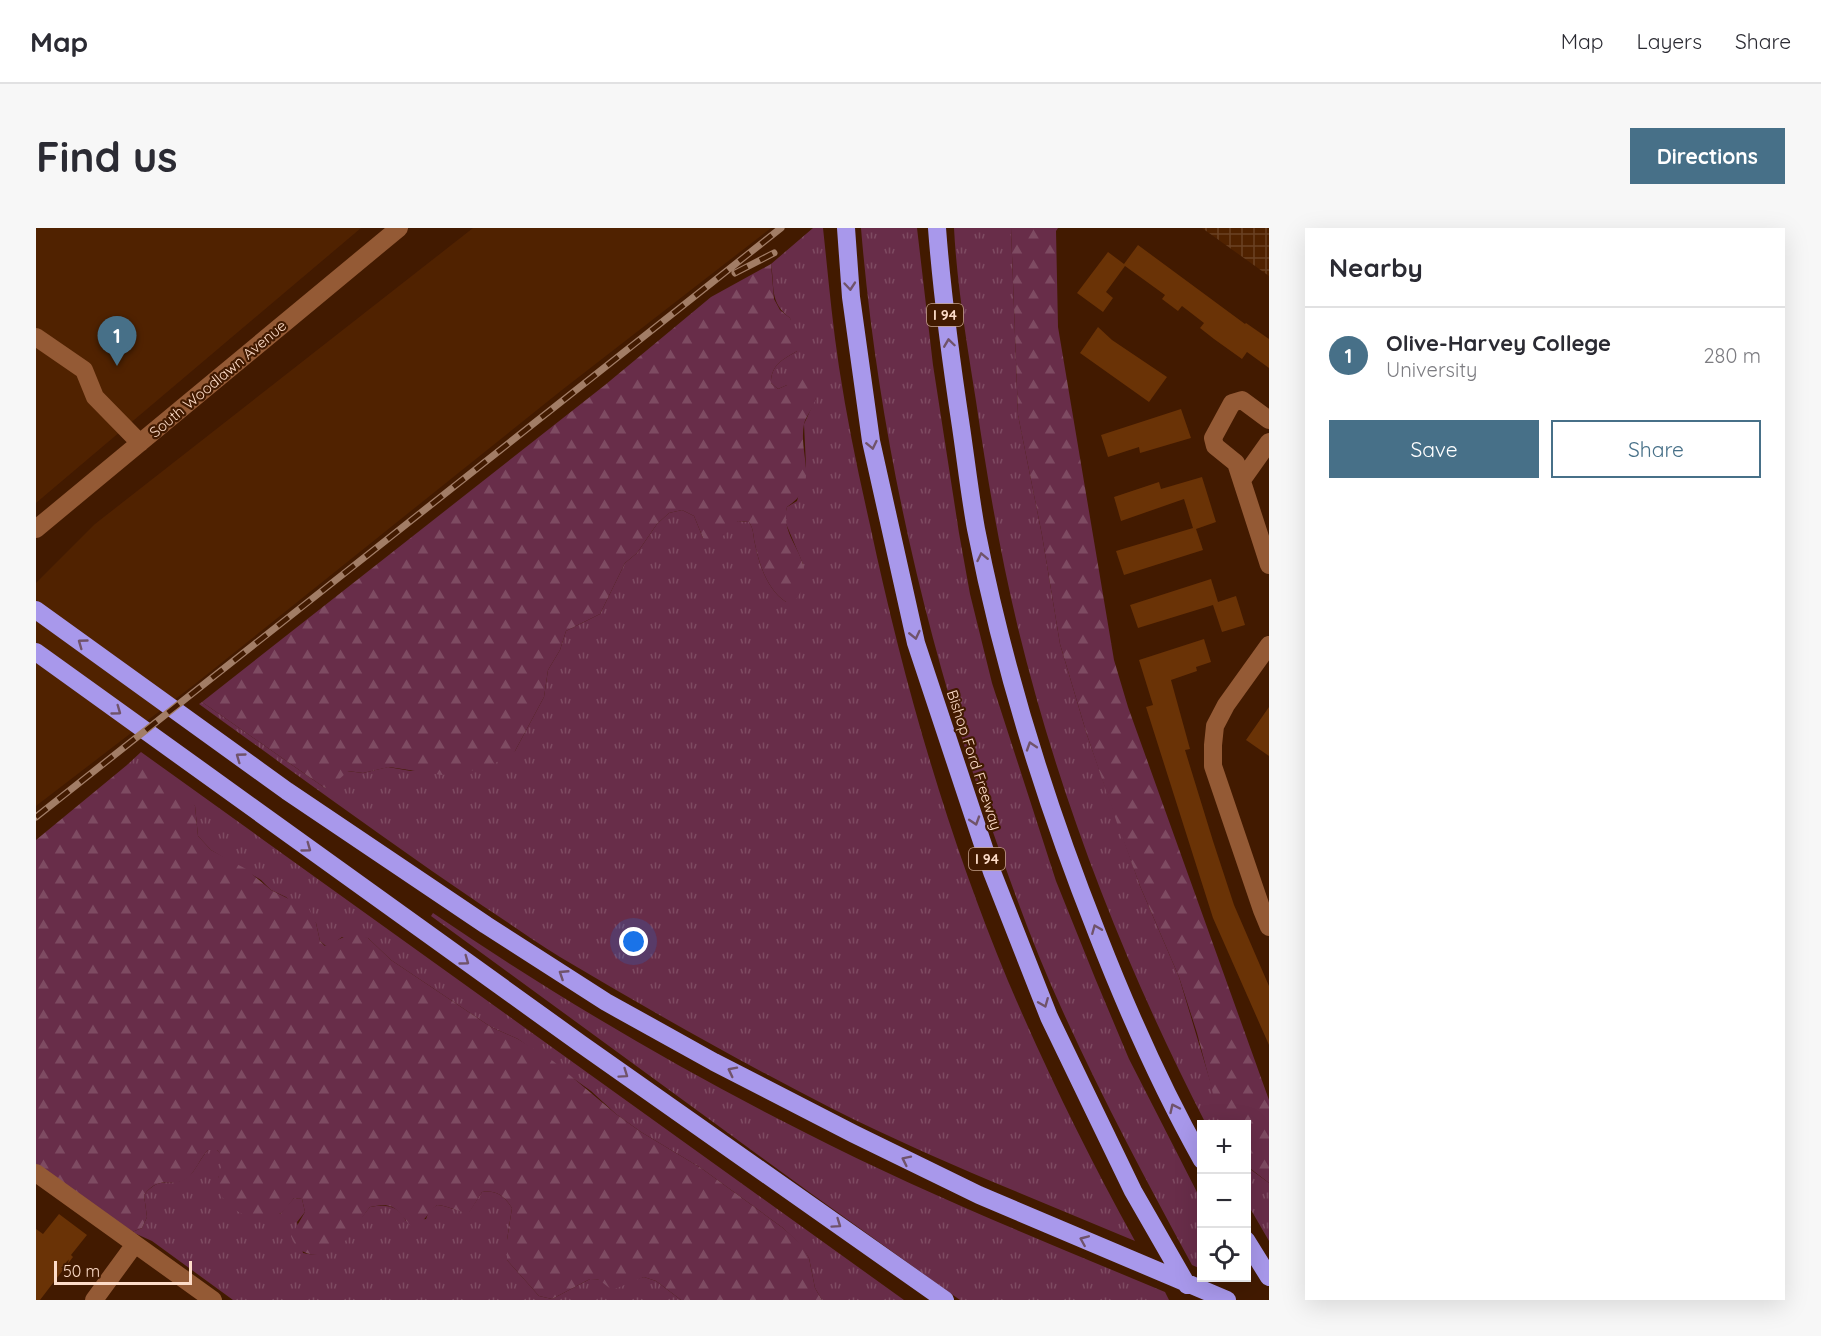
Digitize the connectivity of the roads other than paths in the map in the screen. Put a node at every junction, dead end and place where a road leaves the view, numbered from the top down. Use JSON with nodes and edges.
{"nodes":[{"id":1,"x":399,"y":228,"type":"edge"},
{"id":2,"x":846,"y":228,"type":"edge"},
{"id":3,"x":937,"y":228,"type":"edge"},
{"id":4,"x":36,"y":337,"type":"edge"},
{"id":5,"x":1269,"y":420,"type":"edge"},
{"id":6,"x":1269,"y":442,"type":"edge"},
{"id":7,"x":140,"y":443,"type":"junction"},
{"id":8,"x":1239,"y":471,"type":"junction"},
{"id":9,"x":1262,"y":526,"type":"edge"},
{"id":10,"x":36,"y":530,"type":"edge"},
{"id":11,"x":1269,"y":565,"type":"edge"},
{"id":12,"x":36,"y":610,"type":"edge"},
{"id":13,"x":1269,"y":645,"type":"edge"},
{"id":14,"x":36,"y":652,"type":"edge"},
{"id":15,"x":1269,"y":927,"type":"edge"},
{"id":16,"x":1197,"y":1151,"type":"edge"},
{"id":17,"x":36,"y":1173,"type":"edge"},
{"id":18,"x":135,"y":1244,"type":"junction"},
{"id":19,"x":1251,"y":1248,"type":"edge"},
{"id":20,"x":1269,"y":1277,"type":"edge"},
{"id":21,"x":94,"y":1300,"type":"edge"},
{"id":22,"x":213,"y":1300,"type":"edge"},
{"id":23,"x":945,"y":1300,"type":"edge"},
{"id":24,"x":1195,"y":1300,"type":"edge"},
{"id":25,"x":1227,"y":1300,"type":"edge"}],
"edges":[{"from":1,"to":7,"type":"street","name":"South Woodlawn Avenue"},
{"from":2,"to":24,"type":"highway","name":"Bishop Ford Freeway","number":"I 94","one_way":true},
{"from":16,"to":3,"type":"highway","number":"I 94","one_way":true},
{"from":4,"to":7,"type":"street"},
{"from":5,"to":8,"type":"street"},
{"from":6,"to":8,"type":"street"},
{"from":7,"to":10,"type":"street","name":"South Woodlawn Avenue"},
{"from":8,"to":9,"type":"street"},
{"from":9,"to":11,"type":"street"},
{"from":25,"to":12,"type":"highway","one_way":true},
{"from":13,"to":15,"type":"street"},
{"from":14,"to":23,"type":"highway","one_way":true},
{"from":17,"to":18,"type":"street"},
{"from":18,"to":21,"type":"street"},
{"from":18,"to":22,"type":"street"},
{"from":19,"to":20,"type":"highway"}]}
